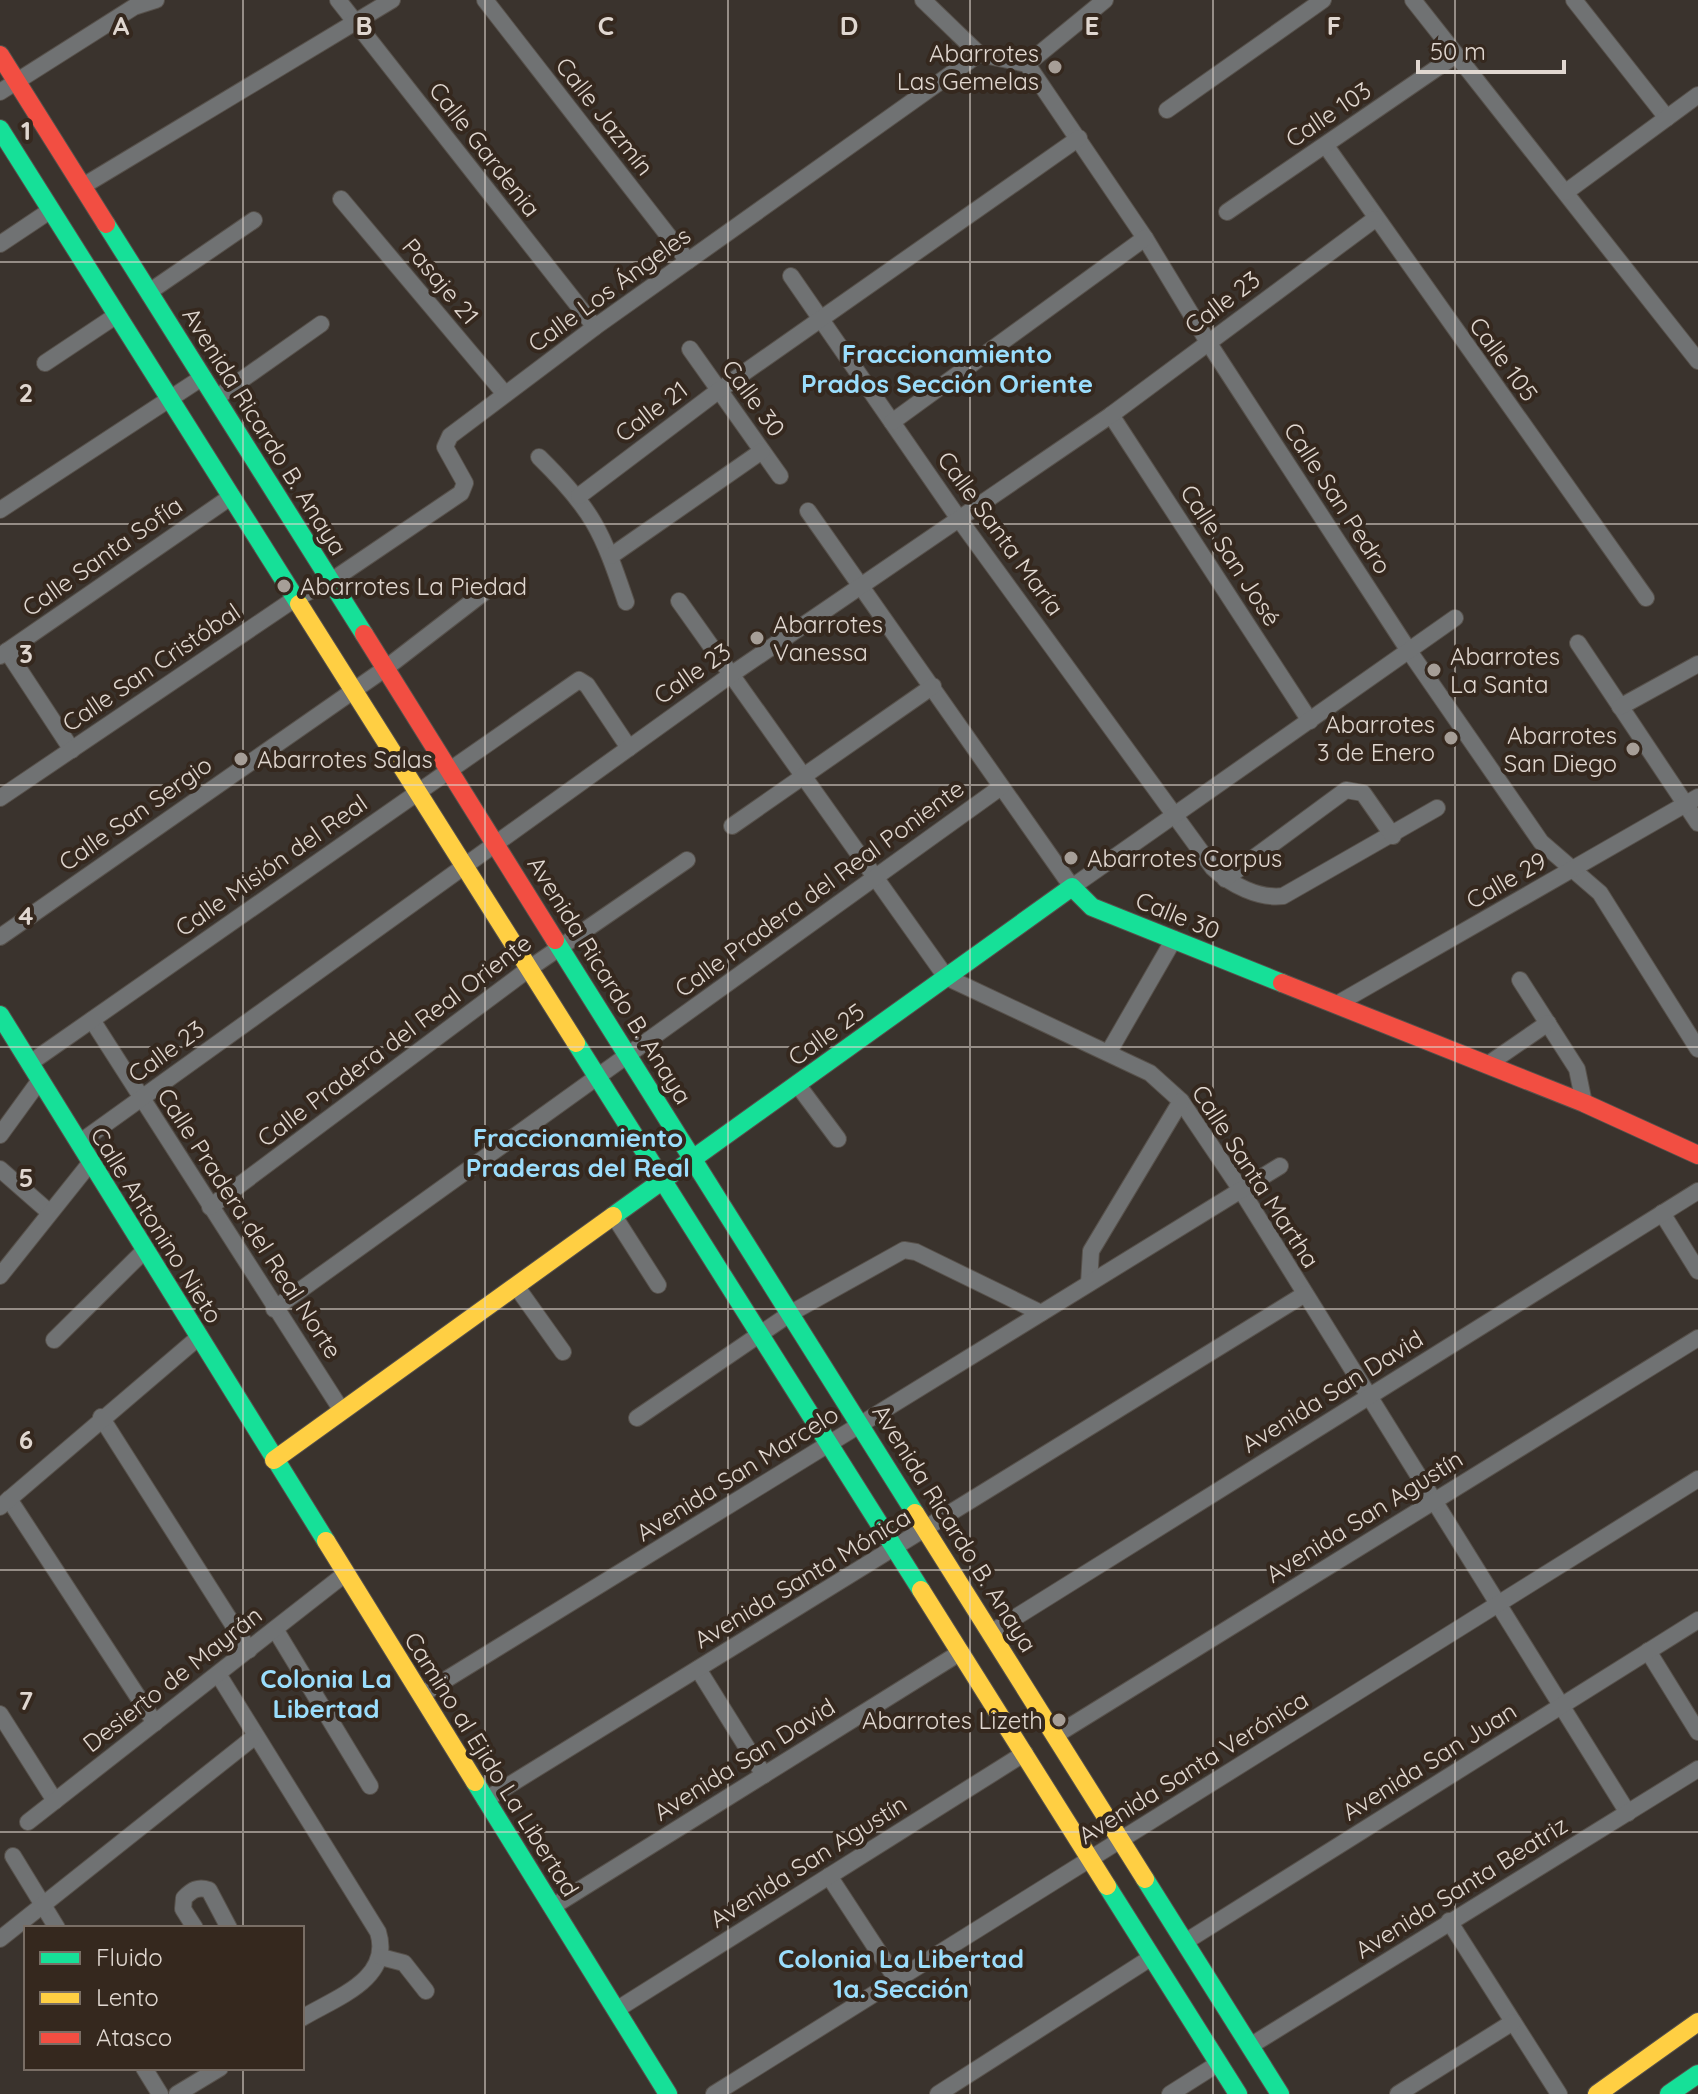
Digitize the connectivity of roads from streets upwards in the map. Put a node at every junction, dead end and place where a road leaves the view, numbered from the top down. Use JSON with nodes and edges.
{"nodes":[{"id":1,"x":156,"y":0,"type":"edge"},
{"id":2,"x":338,"y":0,"type":"edge"},
{"id":3,"x":392,"y":0,"type":"edge"},
{"id":4,"x":485,"y":0,"type":"edge"},
{"id":5,"x":1105,"y":0,"type":"edge"},
{"id":6,"x":1323,"y":0,"type":"edge"},
{"id":7,"x":1413,"y":0,"type":"edge"},
{"id":8,"x":1574,"y":0,"type":"edge"},
{"id":9,"x":927,"y":2,"type":"edge"},
{"id":10,"x":356,"y":23,"type":"junction"},
{"id":11,"x":979,"y":54,"type":"junction"},
{"id":12,"x":0,"y":55,"type":"edge"},
{"id":13,"x":1456,"y":55,"type":"junction"},
{"id":14,"x":1027,"y":64,"type":"junction"},
{"id":15,"x":16,"y":81,"type":"junction"},
{"id":16,"x":0,"y":92,"type":"edge"},
{"id":17,"x":1698,"y":95,"type":"edge"},
{"id":18,"x":1167,"y":110,"type":"dead end"},
{"id":19,"x":1667,"y":118,"type":"junction"},
{"id":20,"x":0,"y":129,"type":"edge"},
{"id":21,"x":1079,"y":138,"type":"junction"},
{"id":22,"x":1326,"y":146,"type":"junction"},
{"id":23,"x":83,"y":186,"type":"junction"},
{"id":24,"x":1566,"y":192,"type":"junction"},
{"id":25,"x":341,"y":199,"type":"dead end"},
{"id":26,"x":51,"y":210,"type":"junction"},
{"id":27,"x":1227,"y":212,"type":"dead end"},
{"id":28,"x":1375,"y":219,"type":"junction"},
{"id":29,"x":254,"y":220,"type":"dead end"},
{"id":30,"x":1145,"y":238,"type":"junction"},
{"id":31,"x":0,"y":244,"type":"edge"},
{"id":32,"x":688,"y":261,"type":"junction"},
{"id":33,"x":791,"y":276,"type":"dead end"},
{"id":34,"x":149,"y":292,"type":"junction"},
{"id":35,"x":117,"y":315,"type":"junction"},
{"id":36,"x":820,"y":320,"type":"junction"},
{"id":37,"x":321,"y":324,"type":"dead end"},
{"id":38,"x":595,"y":327,"type":"junction"},
{"id":39,"x":1208,"y":342,"type":"junction"},
{"id":40,"x":690,"y":349,"type":"dead end"},
{"id":41,"x":1698,"y":361,"type":"edge"},
{"id":42,"x":45,"y":363,"type":"dead end"},
{"id":43,"x":203,"y":377,"type":"junction"},
{"id":44,"x":718,"y":391,"type":"junction"},
{"id":45,"x":505,"y":394,"type":"junction"},
{"id":46,"x":216,"y":398,"type":"junction"},
{"id":47,"x":170,"y":399,"type":"junction"},
{"id":48,"x":1111,"y":415,"type":"junction"},
{"id":49,"x":892,"y":422,"type":"junction"},
{"id":50,"x":762,"y":451,"type":"junction"},
{"id":51,"x":539,"y":457,"type":"dead end"},
{"id":52,"x":780,"y":476,"type":"dead end"},
{"id":53,"x":232,"y":496,"type":"junction"},
{"id":54,"x":579,"y":496,"type":"junction"},
{"id":55,"x":0,"y":510,"type":"edge"},
{"id":56,"x":808,"y":511,"type":"dead end"},
{"id":57,"x":959,"y":519,"type":"junction"},
{"id":58,"x":611,"y":556,"type":"junction"},
{"id":59,"x":331,"y":581,"type":"junction"},
{"id":60,"x":860,"y":586,"type":"junction"},
{"id":61,"x":491,"y":587,"type":"dead end"},
{"id":62,"x":296,"y":598,"type":"junction"},
{"id":63,"x":1646,"y":598,"type":"dead end"},
{"id":64,"x":679,"y":601,"type":"dead end"},
{"id":65,"x":626,"y":602,"type":"dead end"},
{"id":66,"x":1455,"y":618,"type":"dead end"},
{"id":67,"x":1578,"y":643,"type":"dead end"},
{"id":68,"x":1409,"y":651,"type":"junction"},
{"id":69,"x":4,"y":654,"type":"edge"},
{"id":70,"x":1698,"y":664,"type":"edge"},
{"id":71,"x":386,"y":668,"type":"junction"},
{"id":72,"x":732,"y":674,"type":"junction"},
{"id":73,"x":933,"y":686,"type":"junction"},
{"id":74,"x":353,"y":688,"type":"junction"},
{"id":75,"x":1620,"y":707,"type":"junction"},
{"id":76,"x":1310,"y":721,"type":"junction"},
{"id":77,"x":629,"y":748,"type":"junction"},
{"id":78,"x":72,"y":750,"type":"junction"},
{"id":79,"x":449,"y":769,"type":"junction"},
{"id":80,"x":802,"y":774,"type":"junction"},
{"id":81,"x":1001,"y":787,"type":"junction"},
{"id":82,"x":418,"y":791,"type":"junction"},
{"id":83,"x":0,"y":798,"type":"edge"},
{"id":84,"x":1692,"y":800,"type":"edge"},
{"id":85,"x":1437,"y":808,"type":"dead end"},
{"id":86,"x":1176,"y":814,"type":"junction"},
{"id":87,"x":1698,"y":823,"type":"edge"},
{"id":88,"x":732,"y":826,"type":"dead end"},
{"id":89,"x":1393,"y":836,"type":"junction"},
{"id":90,"x":497,"y":845,"type":"junction"},
{"id":91,"x":687,"y":860,"type":"dead end"},
{"id":92,"x":465,"y":866,"type":"junction"},
{"id":93,"x":1573,"y":869,"type":"junction"},
{"id":94,"x":874,"y":876,"type":"junction"},
{"id":95,"x":1225,"y":879,"type":"junction"},
{"id":96,"x":1072,"y":887,"type":"junction"},
{"id":97,"x":0,"y":937,"type":"edge"},
{"id":98,"x":1174,"y":939,"type":"junction"},
{"id":99,"x":561,"y":947,"type":"junction"},
{"id":100,"x":530,"y":968,"type":"junction"},
{"id":101,"x":946,"y":977,"type":"junction"},
{"id":102,"x":1520,"y":980,"type":"dead end"},
{"id":103,"x":1337,"y":1004,"type":"junction"},
{"id":104,"x":0,"y":1015,"type":"edge"},
{"id":105,"x":92,"y":1020,"type":"junction"},
{"id":106,"x":1548,"y":1023,"type":"junction"},
{"id":107,"x":1698,"y":1049,"type":"edge"},
{"id":108,"x":1110,"y":1050,"type":"junction"},
{"id":109,"x":629,"y":1055,"type":"junction"},
{"id":110,"x":30,"y":1063,"type":"junction"},
{"id":111,"x":1487,"y":1065,"type":"junction"},
{"id":112,"x":598,"y":1076,"type":"junction"},
{"id":113,"x":40,"y":1080,"type":"junction"},
{"id":114,"x":797,"y":1084,"type":"junction"},
{"id":115,"x":141,"y":1098,"type":"junction"},
{"id":116,"x":1181,"y":1101,"type":"junction"},
{"id":117,"x":1584,"y":1103,"type":"junction"},
{"id":118,"x":0,"y":1135,"type":"edge"},
{"id":119,"x":838,"y":1139,"type":"dead end"},
{"id":120,"x":79,"y":1143,"type":"junction"},
{"id":121,"x":1698,"y":1155,"type":"edge"},
{"id":122,"x":694,"y":1158,"type":"junction"},
{"id":123,"x":91,"y":1162,"type":"junction"},
{"id":124,"x":1280,"y":1166,"type":"dead end"},
{"id":125,"x":0,"y":1169,"type":"edge"},
{"id":126,"x":664,"y":1180,"type":"junction"},
{"id":127,"x":1241,"y":1190,"type":"junction"},
{"id":128,"x":1698,"y":1191,"type":"edge"},
{"id":129,"x":210,"y":1207,"type":"junction"},
{"id":130,"x":49,"y":1212,"type":"junction"},
{"id":131,"x":1662,"y":1213,"type":"junction"},
{"id":132,"x":614,"y":1216,"type":"junction"},
{"id":133,"x":145,"y":1250,"type":"junction"},
{"id":134,"x":1698,"y":1271,"type":"edge"},
{"id":135,"x":0,"y":1276,"type":"edge"},
{"id":136,"x":1089,"y":1283,"type":"junction"},
{"id":137,"x":658,"y":1285,"type":"dead end"},
{"id":138,"x":516,"y":1286,"type":"junction"},
{"id":139,"x":1305,"y":1294,"type":"junction"},
{"id":140,"x":274,"y":1309,"type":"junction"},
{"id":141,"x":791,"y":1313,"type":"junction"},
{"id":142,"x":1041,"y":1313,"type":"junction"},
{"id":143,"x":760,"y":1334,"type":"junction"},
{"id":144,"x":199,"y":1337,"type":"junction"},
{"id":145,"x":1698,"y":1338,"type":"edge"},
{"id":146,"x":54,"y":1340,"type":"dead end"},
{"id":147,"x":563,"y":1352,"type":"dead end"},
{"id":148,"x":1369,"y":1397,"type":"junction"},
{"id":149,"x":342,"y":1411,"type":"junction"},
{"id":150,"x":101,"y":1417,"type":"junction"},
{"id":151,"x":637,"y":1418,"type":"dead end"},
{"id":152,"x":861,"y":1425,"type":"junction"},
{"id":153,"x":830,"y":1444,"type":"junction"},
{"id":154,"x":274,"y":1460,"type":"junction"},
{"id":155,"x":1698,"y":1479,"type":"edge"},
{"id":156,"x":1434,"y":1501,"type":"junction"},
{"id":157,"x":4,"y":1503,"type":"edge"},
{"id":158,"x":927,"y":1530,"type":"junction"},
{"id":159,"x":896,"y":1548,"type":"junction"},
{"id":160,"x":345,"y":1574,"type":"junction"},
{"id":161,"x":1498,"y":1604,"type":"junction"},
{"id":162,"x":1698,"y":1620,"type":"edge"},
{"id":163,"x":275,"y":1629,"type":"junction"},
{"id":164,"x":992,"y":1632,"type":"junction"},
{"id":165,"x":249,"y":1650,"type":"junction"},
{"id":166,"x":1648,"y":1651,"type":"junction"},
{"id":167,"x":961,"y":1652,"type":"junction"},
{"id":168,"x":698,"y":1669,"type":"junction"},
{"id":169,"x":218,"y":1674,"type":"junction"},
{"id":170,"x":421,"y":1695,"type":"junction"},
{"id":171,"x":1561,"y":1706,"type":"junction"},
{"id":172,"x":0,"y":1714,"type":"edge"},
{"id":173,"x":155,"y":1723,"type":"junction"},
{"id":174,"x":1698,"y":1732,"type":"edge"},
{"id":175,"x":1056,"y":1735,"type":"junction"},
{"id":176,"x":254,"y":1737,"type":"junction"},
{"id":177,"x":1025,"y":1753,"type":"junction"},
{"id":178,"x":1698,"y":1769,"type":"edge"},
{"id":179,"x":764,"y":1775,"type":"junction"},
{"id":180,"x":370,"y":1786,"type":"dead end"},
{"id":181,"x":485,"y":1800,"type":"junction"},
{"id":182,"x":55,"y":1801,"type":"junction"},
{"id":183,"x":1628,"y":1813,"type":"junction"},
{"id":184,"x":28,"y":1822,"type":"dead end"},
{"id":185,"x":1122,"y":1841,"type":"junction"},
{"id":186,"x":13,"y":1856,"type":"dead end"},
{"id":187,"x":1092,"y":1859,"type":"junction"},
{"id":188,"x":829,"y":1876,"type":"junction"},
{"id":189,"x":43,"y":1905,"type":"junction"},
{"id":190,"x":552,"y":1907,"type":"junction"},
{"id":191,"x":1449,"y":1921,"type":"junction"},
{"id":192,"x":56,"y":1926,"type":"edge"},
{"id":193,"x":194,"y":1926,"type":"edge"},
{"id":194,"x":228,"y":1926,"type":"edge"},
{"id":195,"x":0,"y":1939,"type":"edge"},
{"id":196,"x":1185,"y":1942,"type":"junction"},
{"id":197,"x":381,"y":1957,"type":"junction"},
{"id":198,"x":1152,"y":1957,"type":"junction"},
{"id":199,"x":897,"y":1980,"type":"junction"},
{"id":200,"x":426,"y":1991,"type":"dead end"},
{"id":201,"x":616,"y":2010,"type":"junction"},
{"id":202,"x":304,"y":2017,"type":"edge"},
{"id":203,"x":1513,"y":2022,"type":"junction"},
{"id":204,"x":1698,"y":2022,"type":"edge"},
{"id":205,"x":1250,"y":2046,"type":"junction"},
{"id":206,"x":1219,"y":2063,"type":"junction"},
{"id":207,"x":145,"y":2070,"type":"edge"},
{"id":208,"x":217,"y":2070,"type":"edge"},
{"id":209,"x":1698,"y":2074,"type":"edge"},
{"id":210,"x":964,"y":2087,"type":"edge"},
{"id":211,"x":160,"y":2094,"type":"edge"},
{"id":212,"x":177,"y":2094,"type":"edge"},
{"id":213,"x":668,"y":2094,"type":"edge"},
{"id":214,"x":714,"y":2094,"type":"edge"},
{"id":215,"x":938,"y":2094,"type":"edge"},
{"id":216,"x":1170,"y":2094,"type":"edge"},
{"id":217,"x":1238,"y":2094,"type":"edge"},
{"id":218,"x":1280,"y":2094,"type":"edge"},
{"id":219,"x":1398,"y":2094,"type":"edge"},
{"id":220,"x":1559,"y":2094,"type":"edge"},
{"id":221,"x":1597,"y":2094,"type":"edge"},
{"id":222,"x":1669,"y":2094,"type":"edge"}],
"edges":[{"from":1,"to":15,"type":"street"},
{"from":2,"to":10,"type":"street","name":"Calle Gardenia"},
{"from":3,"to":10,"type":"street"},
{"from":4,"to":32,"type":"street","name":"Calle Jazmín"},
{"from":5,"to":14,"type":"street"},
{"from":6,"to":18,"type":"street"},
{"from":7,"to":13,"type":"street"},
{"from":8,"to":19,"type":"street"},
{"from":9,"to":11,"type":"street"},
{"from":10,"to":23,"type":"street"},
{"from":10,"to":38,"type":"street","name":"Calle Gardenia"},
{"from":11,"to":14,"type":"street"},
{"from":11,"to":32,"type":"street","name":"Calle Los Ángeles"},
{"from":12,"to":15,"type":"street","name":"Avenida Ricardo B. Anaya"},
{"from":13,"to":22,"type":"street","name":"Calle 103"},
{"from":13,"to":24,"type":"street"},
{"from":14,"to":21,"type":"street","name":"Calle San Pedro"},
{"from":15,"to":16,"type":"street"},
{"from":15,"to":23,"type":"street","name":"Avenida Ricardo B. Anaya"},
{"from":17,"to":19,"type":"street"},
{"from":19,"to":24,"type":"street"},
{"from":20,"to":26,"type":"street"},
{"from":21,"to":30,"type":"street","name":"Calle San Pedro"},
{"from":21,"to":36,"type":"street","name":"Calle 21"},
{"from":22,"to":27,"type":"street","name":"Calle 103"},
{"from":22,"to":28,"type":"street","name":"Calle 105"},
{"from":23,"to":34,"type":"street","name":"Avenida Ricardo B. Anaya"},
{"from":24,"to":41,"type":"street"},
{"from":25,"to":45,"type":"street","name":"Pasaje 21"},
{"from":26,"to":31,"type":"street"},
{"from":26,"to":35,"type":"street"},
{"from":28,"to":39,"type":"street","name":"Calle 23"},
{"from":28,"to":63,"type":"street","name":"Calle 105"},
{"from":29,"to":34,"type":"street"},
{"from":30,"to":39,"type":"street","name":"Calle San Pedro"},
{"from":30,"to":49,"type":"street"},
{"from":32,"to":38,"type":"street","name":"Calle Los Ángeles"},
{"from":33,"to":36,"type":"street","name":"Calle Santa María"},
{"from":34,"to":43,"type":"street","name":"Avenida Ricardo B. Anaya"},
{"from":35,"to":42,"type":"street"},
{"from":35,"to":47,"type":"street"},
{"from":36,"to":44,"type":"street","name":"Calle 21"},
{"from":36,"to":49,"type":"street","name":"Calle Santa María"},
{"from":37,"to":46,"type":"street"},
{"from":38,"to":45,"type":"street","name":"Calle Los Ángeles"},
{"from":39,"to":48,"type":"street","name":"Calle 23"},
{"from":39,"to":68,"type":"street","name":"Calle San Pedro"},
{"from":40,"to":44,"type":"street","name":"Calle 30"},
{"from":43,"to":46,"type":"street","name":"Avenida Ricardo B. Anaya"},
{"from":43,"to":47,"type":"street"},
{"from":44,"to":50,"type":"street","name":"Calle 30"},
{"from":44,"to":54,"type":"street","name":"Calle 21"},
{"from":45,"to":59,"type":"street","name":"Calle Los Ángeles"},
{"from":46,"to":59,"type":"street","name":"Avenida Ricardo B. Anaya"},
{"from":47,"to":53,"type":"street"},
{"from":47,"to":55,"type":"street"},
{"from":48,"to":57,"type":"street","name":"Calle 23"},
{"from":48,"to":76,"type":"street","name":"Calle San José"},
{"from":49,"to":57,"type":"street","name":"Calle Santa María"},
{"from":50,"to":52,"type":"street","name":"Calle 30"},
{"from":50,"to":58,"type":"street"},
{"from":51,"to":54,"type":"street"},
{"from":53,"to":62,"type":"street"},
{"from":53,"to":69,"type":"street","name":"Calle Santa Sofía"},
{"from":54,"to":58,"type":"street"},
{"from":56,"to":60,"type":"street","name":"Calle 30"},
{"from":57,"to":60,"type":"street","name":"Calle 23"},
{"from":57,"to":86,"type":"street","name":"Calle Santa María"},
{"from":58,"to":65,"type":"street"},
{"from":59,"to":62,"type":"street","name":"Calle San Cristóbal"},
{"from":59,"to":71,"type":"street","name":"Avenida Ricardo B. Anaya"},
{"from":60,"to":72,"type":"street","name":"Calle 23"},
{"from":60,"to":73,"type":"street","name":"Calle 30"},
{"from":61,"to":71,"type":"street","name":"Calle San Sergio"},
{"from":62,"to":74,"type":"street"},
{"from":62,"to":78,"type":"street","name":"Calle San Cristóbal"},
{"from":64,"to":72,"type":"street"},
{"from":66,"to":68,"type":"street","name":"Calle 25"},
{"from":67,"to":75,"type":"street"},
{"from":68,"to":76,"type":"street","name":"Calle 25"},
{"from":68,"to":93,"type":"street","name":"Calle San Pedro"},
{"from":69,"to":78,"type":"street"},
{"from":70,"to":75,"type":"street"},
{"from":71,"to":74,"type":"street","name":"Calle San Sergio"},
{"from":71,"to":79,"type":"street","name":"Avenida Ricardo B. Anaya"},
{"from":72,"to":77,"type":"street","name":"Calle 23"},
{"from":72,"to":80,"type":"street"},
{"from":73,"to":80,"type":"street"},
{"from":73,"to":81,"type":"street","name":"Calle 30"},
{"from":74,"to":82,"type":"street"},
{"from":74,"to":97,"type":"street","name":"Calle San Sergio"},
{"from":75,"to":84,"type":"street"},
{"from":76,"to":86,"type":"street","name":"Calle 25"},
{"from":77,"to":79,"type":"street","name":"Calle Misión del Real"},
{"from":77,"to":90,"type":"street","name":"Calle 23"},
{"from":78,"to":83,"type":"street","name":"Calle San Cristóbal"},
{"from":79,"to":82,"type":"street","name":"Calle Misión del Real"},
{"from":79,"to":90,"type":"street","name":"Avenida Ricardo B. Anaya"},
{"from":80,"to":88,"type":"street"},
{"from":80,"to":94,"type":"street"},
{"from":81,"to":94,"type":"street","name":"Calle Pradera del Real Poniente"},
{"from":81,"to":96,"type":"street","name":"Calle 30"},
{"from":82,"to":92,"type":"street"},
{"from":82,"to":105,"type":"street","name":"Calle Misión del Real"},
{"from":84,"to":87,"type":"street"},
{"from":84,"to":93,"type":"street","name":"Calle 29"},
{"from":85,"to":89,"type":"street"},
{"from":86,"to":95,"type":"street","name":"Calle Santa María"},
{"from":86,"to":96,"type":"street","name":"Calle 25"},
{"from":89,"to":95,"type":"street"},
{"from":89,"to":95,"type":"street"},
{"from":90,"to":92,"type":"street","name":"Calle 23"},
{"from":90,"to":99,"type":"street","name":"Avenida Ricardo B. Anaya"},
{"from":91,"to":99,"type":"street","name":"Calle Pradera del Real Oriente"},
{"from":92,"to":100,"type":"street"},
{"from":92,"to":115,"type":"street","name":"Calle 23"},
{"from":93,"to":103,"type":"street","name":"Calle 29"},
{"from":93,"to":107,"type":"street","name":"Calle San Pedro"},
{"from":94,"to":101,"type":"street"},
{"from":94,"to":109,"type":"street","name":"Calle Pradera del Real Poniente"},
{"from":96,"to":98,"type":"street","name":"Calle 30"},
{"from":96,"to":101,"type":"street","name":"Calle 25"},
{"from":98,"to":103,"type":"street","name":"Calle 30"},
{"from":98,"to":108,"type":"street"},
{"from":99,"to":100,"type":"street","name":"Calle Pradera del Real Oriente"},
{"from":99,"to":109,"type":"street","name":"Avenida Ricardo B. Anaya"},
{"from":100,"to":112,"type":"street"},
{"from":100,"to":129,"type":"street","name":"Calle Pradera del Real Oriente"},
{"from":101,"to":108,"type":"street","name":"Calle Santa Martha"},
{"from":101,"to":114,"type":"street","name":"Calle 25"},
{"from":102,"to":106,"type":"street"},
{"from":103,"to":111,"type":"street","name":"Calle 30"},
{"from":104,"to":110,"type":"street","name":"Calle Antonino Nieto"},
{"from":105,"to":110,"type":"street","name":"Calle Misión del Real"},
{"from":105,"to":115,"type":"street","name":"Calle Pradera del Real Norte"},
{"from":106,"to":111,"type":"street"},
{"from":106,"to":117,"type":"street"},
{"from":108,"to":116,"type":"street","name":"Calle Santa Martha"},
{"from":109,"to":112,"type":"street","name":"Calle Pradera del Real Poniente"},
{"from":109,"to":122,"type":"street","name":"Avenida Ricardo B. Anaya"},
{"from":110,"to":113,"type":"street","name":"Calle Antonino Nieto"},
{"from":111,"to":117,"type":"street","name":"Calle 30"},
{"from":112,"to":126,"type":"street"},
{"from":112,"to":140,"type":"street","name":"Calle Pradera del Real Poniente"},
{"from":113,"to":118,"type":"street"},
{"from":113,"to":120,"type":"street","name":"Calle Antonino Nieto"},
{"from":114,"to":119,"type":"street"},
{"from":114,"to":122,"type":"street","name":"Calle 25"},
{"from":115,"to":120,"type":"street","name":"Calle 23"},
{"from":115,"to":129,"type":"street","name":"Calle Pradera del Real Norte"},
{"from":116,"to":127,"type":"street","name":"Calle Santa Martha"},
{"from":116,"to":136,"type":"street"},
{"from":117,"to":121,"type":"street","name":"Calle 30"},
{"from":120,"to":123,"type":"street","name":"Calle Antonino Nieto"},
{"from":122,"to":126,"type":"street","name":"Calle 25"},
{"from":122,"to":141,"type":"street","name":"Avenida Ricardo B. Anaya"},
{"from":123,"to":130,"type":"street"},
{"from":123,"to":133,"type":"street","name":"Calle Antonino Nieto"},
{"from":124,"to":127,"type":"street","name":"Avenida San Marcelo"},
{"from":125,"to":130,"type":"street"},
{"from":126,"to":132,"type":"street","name":"Calle 25"},
{"from":126,"to":143,"type":"street"},
{"from":127,"to":136,"type":"street","name":"Avenida San Marcelo"},
{"from":127,"to":139,"type":"street","name":"Calle Santa Martha"},
{"from":128,"to":131,"type":"street","name":"Avenida San David"},
{"from":129,"to":140,"type":"street","name":"Calle Pradera del Real Norte"},
{"from":130,"to":135,"type":"street"},
{"from":131,"to":134,"type":"street"},
{"from":131,"to":148,"type":"street","name":"Avenida San David"},
{"from":132,"to":137,"type":"street"},
{"from":132,"to":138,"type":"street","name":"Calle 25"},
{"from":133,"to":144,"type":"street","name":"Calle Antonino Nieto"},
{"from":133,"to":146,"type":"street"},
{"from":136,"to":142,"type":"street","name":"Avenida San Marcelo"},
{"from":138,"to":147,"type":"street"},
{"from":138,"to":149,"type":"street","name":"Calle 25"},
{"from":139,"to":148,"type":"street","name":"Calle Santa Martha"},
{"from":139,"to":158,"type":"street","name":"Avenida Santa Mónica"},
{"from":140,"to":149,"type":"street","name":"Calle Pradera del Real Norte"},
{"from":141,"to":142,"type":"street"},
{"from":141,"to":143,"type":"street"},
{"from":141,"to":152,"type":"street","name":"Avenida Ricardo B. Anaya"},
{"from":142,"to":152,"type":"street","name":"Avenida San Marcelo"},
{"from":143,"to":151,"type":"street"},
{"from":143,"to":153,"type":"street"},
{"from":144,"to":150,"type":"street"},
{"from":144,"to":154,"type":"street","name":"Calle Antonino Nieto"},
{"from":145,"to":156,"type":"street","name":"Avenida San Agustín"},
{"from":148,"to":156,"type":"street","name":"Calle Santa Martha"},
{"from":148,"to":164,"type":"street","name":"Avenida San David"},
{"from":149,"to":154,"type":"street","name":"Calle 25"},
{"from":150,"to":157,"type":"street"},
{"from":150,"to":165,"type":"street"},
{"from":152,"to":153,"type":"street","name":"Avenida San Marcelo"},
{"from":152,"to":158,"type":"street","name":"Avenida Ricardo B. Anaya"},
{"from":153,"to":159,"type":"street"},
{"from":153,"to":170,"type":"street","name":"Avenida San Marcelo"},
{"from":154,"to":160,"type":"street","name":"Camino al Ejido La Libertad"},
{"from":155,"to":161,"type":"street","name":"Avenida Santa Verónica"},
{"from":156,"to":161,"type":"street","name":"Calle Santa Martha"},
{"from":156,"to":175,"type":"street","name":"Avenida San Agustín"},
{"from":157,"to":173,"type":"street"},
{"from":158,"to":159,"type":"street","name":"Avenida Santa Mónica"},
{"from":158,"to":164,"type":"street","name":"Avenida Ricardo B. Anaya"},
{"from":159,"to":167,"type":"street"},
{"from":159,"to":168,"type":"street","name":"Avenida Santa Mónica"},
{"from":160,"to":163,"type":"street","name":"Desierto de Mayrán"},
{"from":160,"to":170,"type":"street","name":"Camino al Ejido La Libertad"},
{"from":161,"to":171,"type":"street","name":"Calle Santa Martha"},
{"from":161,"to":185,"type":"street","name":"Avenida Santa Verónica"},
{"from":162,"to":166,"type":"street","name":"Avenida San Juan"},
{"from":163,"to":165,"type":"street","name":"Desierto de Mayrán"},
{"from":163,"to":180,"type":"street"},
{"from":164,"to":175,"type":"street","name":"Avenida Ricardo B. Anaya"},
{"from":165,"to":169,"type":"street","name":"Desierto de Mayrán"},
{"from":166,"to":171,"type":"street","name":"Avenida San Juan"},
{"from":166,"to":174,"type":"street"},
{"from":167,"to":177,"type":"street"},
{"from":167,"to":179,"type":"street","name":"Avenida San David"},
{"from":168,"to":179,"type":"street"},
{"from":168,"to":181,"type":"street","name":"Avenida Santa Mónica"},
{"from":169,"to":173,"type":"street","name":"Desierto de Mayrán"},
{"from":169,"to":176,"type":"street"},
{"from":170,"to":181,"type":"street","name":"Camino al Ejido La Libertad"},
{"from":171,"to":183,"type":"street","name":"Calle Santa Martha"},
{"from":171,"to":196,"type":"street","name":"Avenida San Juan"},
{"from":172,"to":182,"type":"street"},
{"from":173,"to":182,"type":"street","name":"Desierto de Mayrán"},
{"from":175,"to":185,"type":"street","name":"Avenida Ricardo B. Anaya"},
{"from":176,"to":189,"type":"street"},
{"from":176,"to":197,"type":"street"},
{"from":177,"to":187,"type":"street"},
{"from":177,"to":188,"type":"street","name":"Avenida San Agustín"},
{"from":178,"to":183,"type":"street","name":"Avenida Santa Beatriz"},
{"from":179,"to":190,"type":"street","name":"Avenida San David"},
{"from":181,"to":190,"type":"street","name":"Camino al Ejido La Libertad"},
{"from":182,"to":184,"type":"street","name":"Desierto de Mayrán"},
{"from":183,"to":191,"type":"street","name":"Avenida Santa Beatriz"},
{"from":185,"to":187,"type":"street","name":"Avenida Santa Verónica"},
{"from":185,"to":196,"type":"street","name":"Avenida Ricardo B. Anaya"},
{"from":186,"to":189,"type":"street"},
{"from":187,"to":198,"type":"street"},
{"from":187,"to":199,"type":"street","name":"Avenida Santa Verónica"},
{"from":188,"to":199,"type":"street"},
{"from":188,"to":201,"type":"street","name":"Avenida San Agustín"},
{"from":189,"to":192,"type":"street"},
{"from":189,"to":195,"type":"street"},
{"from":190,"to":201,"type":"street","name":"Camino al Ejido La Libertad"},
{"from":191,"to":203,"type":"street"},
{"from":191,"to":205,"type":"street","name":"Avenida Santa Beatriz"},
{"from":193,"to":194,"type":"street"},
{"from":196,"to":205,"type":"street","name":"Avenida Ricardo B. Anaya"},
{"from":197,"to":200,"type":"street"},
{"from":197,"to":202,"type":"street"},
{"from":198,"to":206,"type":"street"},
{"from":198,"to":210,"type":"street"},
{"from":199,"to":214,"type":"street","name":"Avenida Santa Verónica"},
{"from":201,"to":213,"type":"street","name":"Camino al Ejido La Libertad"},
{"from":203,"to":219,"type":"street"},
{"from":203,"to":220,"type":"street"},
{"from":204,"to":221,"type":"street"},
{"from":205,"to":218,"type":"street","name":"Avenida Ricardo B. Anaya"},
{"from":206,"to":216,"type":"street"},
{"from":206,"to":217,"type":"street"},
{"from":207,"to":211,"type":"street"},
{"from":208,"to":212,"type":"street"},
{"from":209,"to":222,"type":"street"},
{"from":210,"to":215,"type":"street"}]}
